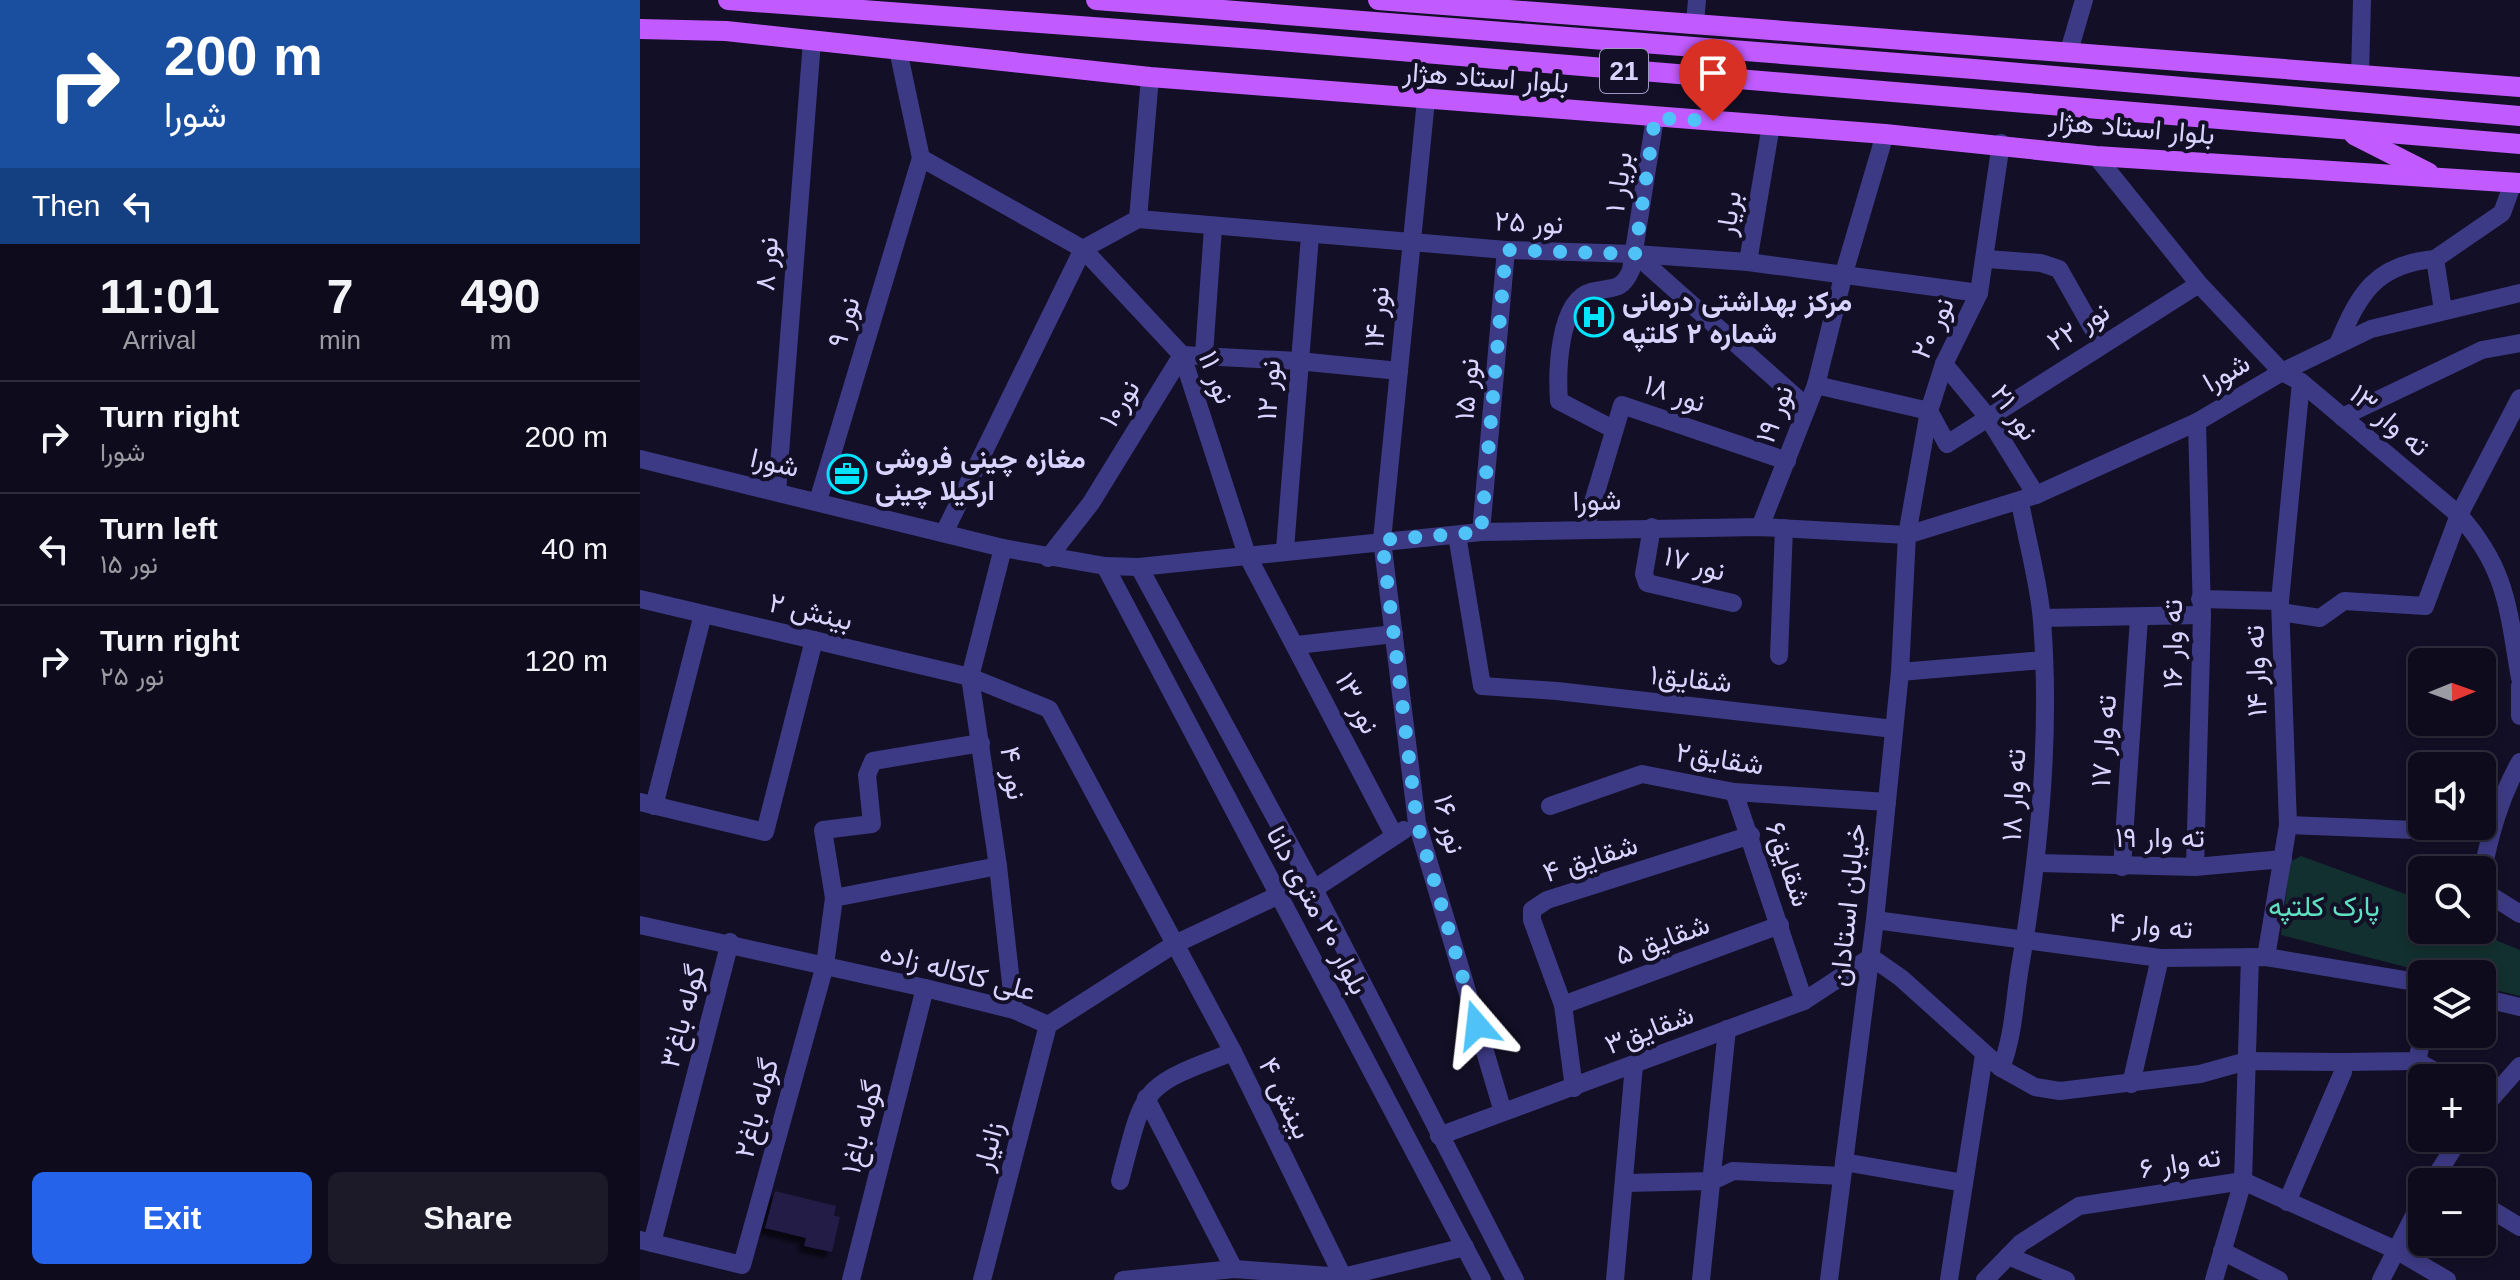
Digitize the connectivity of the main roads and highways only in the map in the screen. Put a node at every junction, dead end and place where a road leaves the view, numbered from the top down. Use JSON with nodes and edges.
{"nodes":[{"id":1,"x":728,"y":0,"type":"edge"},
{"id":2,"x":1096,"y":0,"type":"edge"},
{"id":3,"x":1378,"y":0,"type":"edge"},
{"id":4,"x":734,"y":1,"type":"edge"},
{"id":5,"x":1140,"y":1,"type":"edge"},
{"id":6,"x":1428,"y":2,"type":"edge"},
{"id":7,"x":1539,"y":6,"type":"edge"},
{"id":8,"x":640,"y":29,"type":"edge"},
{"id":9,"x":726,"y":31,"type":"junction"},
{"id":10,"x":2520,"y":87,"type":"edge"},
{"id":11,"x":2520,"y":116,"type":"edge"},
{"id":12,"x":2344,"y":129,"type":"junction"},
{"id":13,"x":2520,"y":144,"type":"edge"},
{"id":14,"x":2437,"y":177,"type":"junction"},
{"id":15,"x":2516,"y":183,"type":"edge"}],
"edges":[{"from":1,"to":4,"type":"main road","name":"بلوار استاد هژار","number":"21"},
{"from":2,"to":5,"type":"main road","name":"بلوار استاد هژار","number":"21"},
{"from":3,"to":6,"type":"main road"},
{"from":4,"to":9,"type":"main road"},
{"from":4,"to":12,"type":"main road","name":"بلوار استاد هژار","number":"21"},
{"from":5,"to":11,"type":"main road","name":"بلوار استاد هژار","number":"21"},
{"from":6,"to":7,"type":"main road"},
{"from":7,"to":10,"type":"main road"},
{"from":8,"to":9,"type":"main road","name":"بلوار استاد هژار"},
{"from":9,"to":14,"type":"main road","name":"بلوار استاد هژار"},
{"from":12,"to":13,"type":"main road","name":"بلوار استاد هژار","number":"21"},
{"from":12,"to":14,"type":"main road"},
{"from":14,"to":15,"type":"main road","name":"بلوار استاد هژار"}]}
